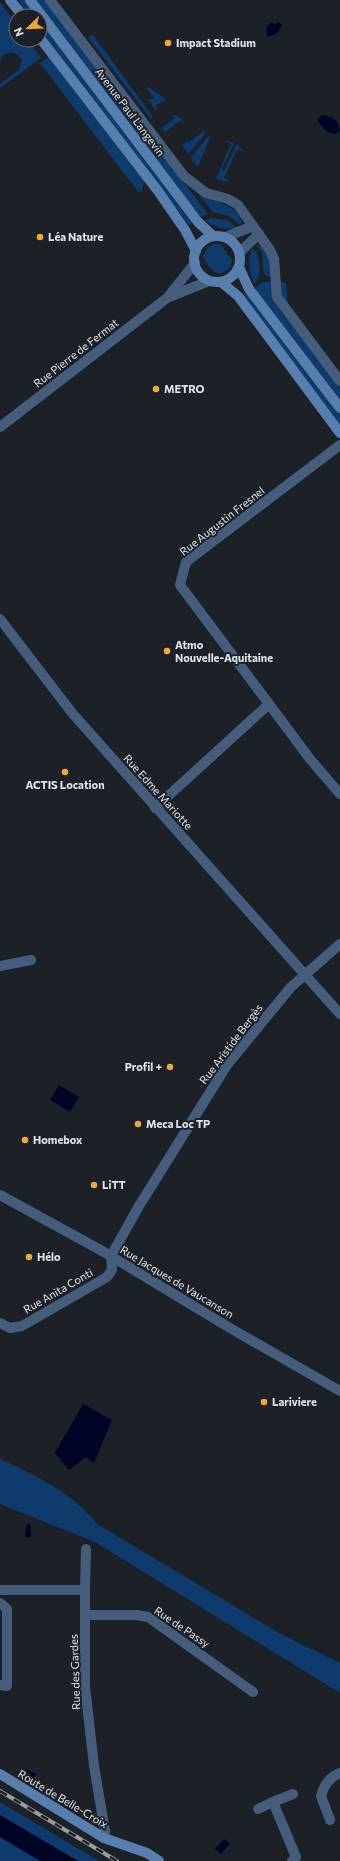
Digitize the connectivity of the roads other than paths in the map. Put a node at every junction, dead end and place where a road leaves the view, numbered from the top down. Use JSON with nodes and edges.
{"nodes":[{"id":1,"x":10,"y":0,"type":"edge"},
{"id":2,"x":30,"y":0,"type":"edge"},
{"id":3,"x":50,"y":0,"type":"edge"},
{"id":4,"x":16,"y":8,"type":"edge"},
{"id":5,"x":48,"y":48,"type":"edge"},
{"id":6,"x":253,"y":226,"type":"junction"},
{"id":7,"x":259,"y":234,"type":"junction"},
{"id":8,"x":213,"y":236,"type":"junction"},
{"id":9,"x":226,"y":237,"type":"junction"},
{"id":10,"x":196,"y":251,"type":"junction"},
{"id":11,"x":240,"y":252,"type":"junction"},
{"id":12,"x":195,"y":263,"type":"junction"},
{"id":13,"x":239,"y":268,"type":"junction"},
{"id":14,"x":209,"y":281,"type":"junction"},
{"id":15,"x":221,"y":282,"type":"junction"},
{"id":16,"x":167,"y":298,"type":"junction"},
{"id":17,"x":340,"y":381,"type":"edge"},
{"id":18,"x":340,"y":408,"type":"edge"},
{"id":19,"x":0,"y":426,"type":"edge"},
{"id":20,"x":340,"y":433,"type":"edge"},
{"id":21,"x":340,"y":445,"type":"edge"},
{"id":22,"x":0,"y":618,"type":"edge"},
{"id":23,"x":269,"y":704,"type":"junction"},
{"id":24,"x":340,"y":794,"type":"edge"},
{"id":25,"x":155,"y":808,"type":"junction"},
{"id":26,"x":340,"y":944,"type":"edge"},
{"id":27,"x":31,"y":960,"type":"dead end"},
{"id":28,"x":0,"y":966,"type":"edge"},
{"id":29,"x":305,"y":975,"type":"junction"},
{"id":30,"x":340,"y":1014,"type":"edge"},
{"id":31,"x":0,"y":1195,"type":"edge"},
{"id":32,"x":111,"y":1256,"type":"junction"},
{"id":33,"x":0,"y":1323,"type":"edge"},
{"id":34,"x":340,"y":1391,"type":"edge"},
{"id":35,"x":86,"y":1549,"type":"dead end"},
{"id":36,"x":0,"y":1590,"type":"edge"},
{"id":37,"x":86,"y":1590,"type":"junction"},
{"id":38,"x":0,"y":1603,"type":"edge"},
{"id":39,"x":86,"y":1615,"type":"junction"},
{"id":40,"x":0,"y":1685,"type":"edge"},
{"id":41,"x":253,"y":1692,"type":"dead end"},
{"id":42,"x":340,"y":1773,"type":"edge"},
{"id":43,"x":0,"y":1774,"type":"edge"},
{"id":44,"x":293,"y":1794,"type":"dead end"},
{"id":45,"x":273,"y":1802,"type":"junction"},
{"id":46,"x":258,"y":1809,"type":"dead end"},
{"id":47,"x":330,"y":1820,"type":"dead end"},
{"id":48,"x":104,"y":1838,"type":"junction"},
{"id":49,"x":159,"y":1861,"type":"edge"},
{"id":50,"x":292,"y":1861,"type":"edge"}],
"edges":[{"from":1,"to":4,"type":"main road"},
{"from":2,"to":8,"type":"main road","name":"Avenue Paul Langevin"},
{"from":3,"to":6,"type":"street"},
{"from":5,"to":10,"type":"main road"},
{"from":6,"to":7,"type":"street"},
{"from":6,"to":9,"type":"street"},
{"from":7,"to":11,"type":"street"},
{"from":7,"to":17,"type":"street"},
{"from":8,"to":9,"type":"main road"},
{"from":8,"to":10,"type":"main road"},
{"from":9,"to":11,"type":"main road"},
{"from":10,"to":12,"type":"main road"},
{"from":11,"to":13,"type":"main road"},
{"from":12,"to":14,"type":"main road"},
{"from":12,"to":16,"type":"street","name":"Rue Pierre de Fermat"},
{"from":13,"to":15,"type":"main road"},
{"from":13,"to":18,"type":"main road"},
{"from":14,"to":15,"type":"main road"},
{"from":14,"to":16,"type":"street","name":"Rue Pierre de Fermat"},
{"from":15,"to":20,"type":"main road"},
{"from":16,"to":19,"type":"street","name":"Rue Pierre de Fermat"},
{"from":21,"to":23,"type":"street","name":"Rue Augustin Fresnel"},
{"from":22,"to":25,"type":"street","name":"Rue Edme Mariotte"},
{"from":23,"to":24,"type":"street"},
{"from":23,"to":25,"type":"street"},
{"from":25,"to":29,"type":"street","name":"Rue Edme Mariotte"},
{"from":26,"to":29,"type":"street","name":"Rue Aristide Bergès"},
{"from":27,"to":28,"type":"street"},
{"from":29,"to":30,"type":"street","name":"Rue Edme Mariotte"},
{"from":29,"to":32,"type":"street","name":"Rue Aristide Bergès"},
{"from":31,"to":32,"type":"street","name":"Rue Jacques de Vaucanson"},
{"from":32,"to":33,"type":"street","name":"Rue Anita Conti"},
{"from":32,"to":34,"type":"street","name":"Rue Jacques de Vaucanson"},
{"from":35,"to":37,"type":"street","name":"Rue des Gardes"},
{"from":36,"to":37,"type":"street"},
{"from":37,"to":39,"type":"street","name":"Rue des Gardes"},
{"from":38,"to":40,"type":"street"},
{"from":39,"to":41,"type":"street","name":"Rue de Passy"},
{"from":39,"to":48,"type":"street","name":"Rue des Gardes"},
{"from":42,"to":47,"type":"street"},
{"from":43,"to":48,"type":"main road","name":"Route de Belle-Croix"},
{"from":44,"to":45,"type":"street"},
{"from":45,"to":46,"type":"street"},
{"from":45,"to":50,"type":"street"},
{"from":48,"to":49,"type":"main road","name":"Route de Belle-Croix"}]}
